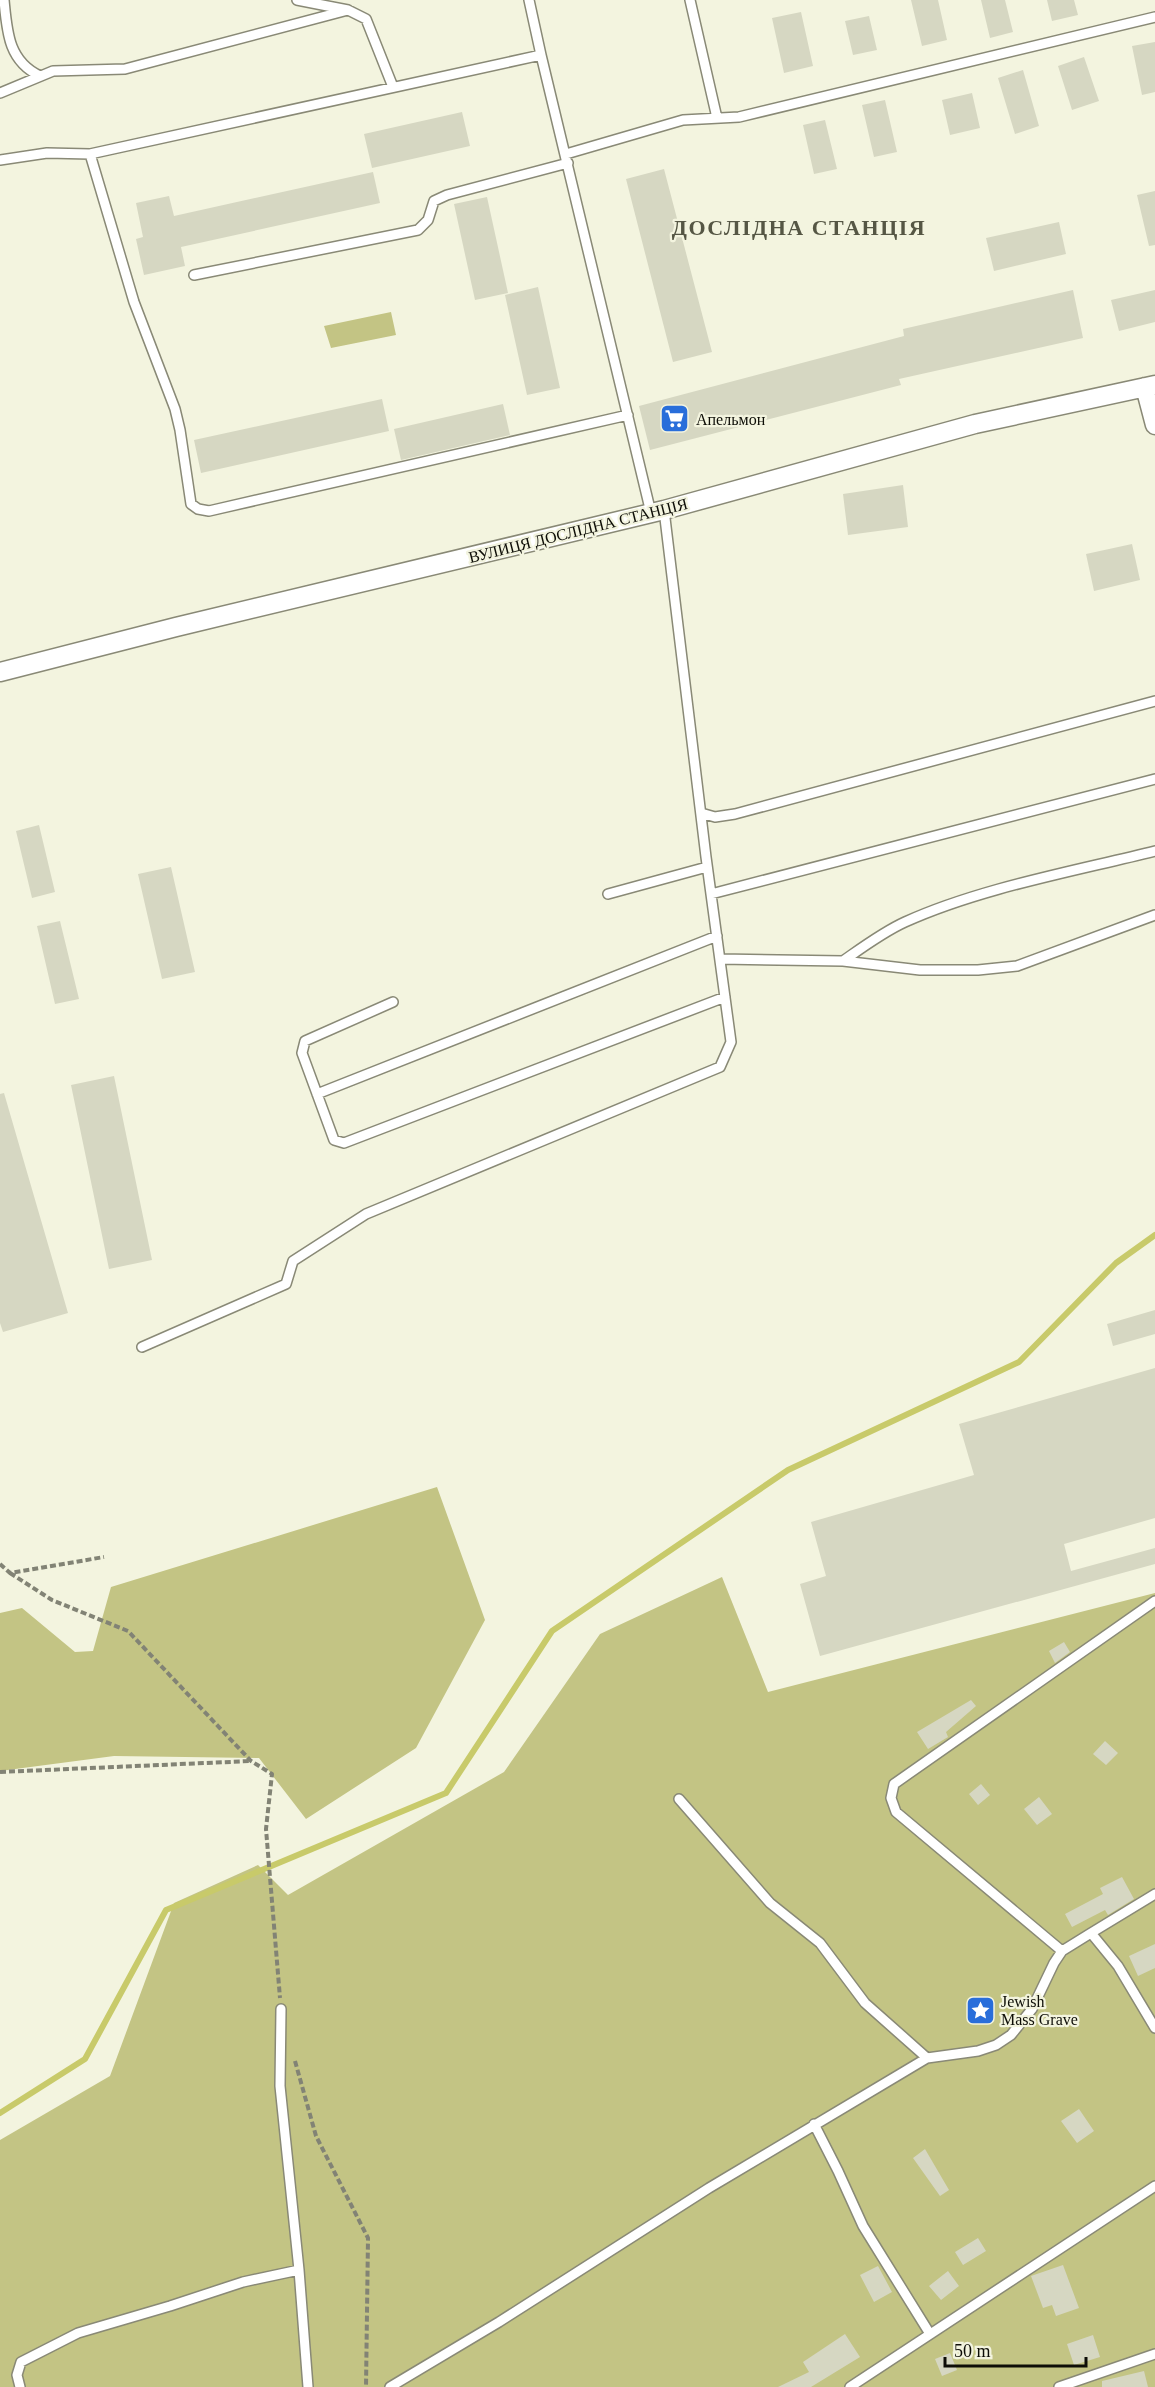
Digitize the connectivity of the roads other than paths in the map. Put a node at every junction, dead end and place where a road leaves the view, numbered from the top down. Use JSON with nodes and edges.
{"nodes":[{"id":1,"x":4,"y":0,"type":"edge"},
{"id":2,"x":297,"y":0,"type":"edge"},
{"id":3,"x":529,"y":0,"type":"edge"},
{"id":4,"x":690,"y":0,"type":"edge"},
{"id":5,"x":348,"y":10,"type":"junction"},
{"id":6,"x":1155,"y":17,"type":"edge"},
{"id":7,"x":541,"y":55,"type":"junction"},
{"id":8,"x":39,"y":76,"type":"junction"},
{"id":9,"x":393,"y":87,"type":"junction"},
{"id":10,"x":0,"y":93,"type":"edge"},
{"id":11,"x":717,"y":118,"type":"junction"},
{"id":12,"x":90,"y":154,"type":"junction"},
{"id":13,"x":567,"y":158,"type":"junction"},
{"id":14,"x":0,"y":160,"type":"edge"},
{"id":15,"x":194,"y":275,"type":"dead end"},
{"id":16,"x":1150,"y":386,"type":"edge"},
{"id":17,"x":628,"y":415,"type":"junction"},
{"id":18,"x":1155,"y":425,"type":"edge"},
{"id":19,"x":658,"y":511,"type":"junction"},
{"id":20,"x":0,"y":672,"type":"edge"},
{"id":21,"x":1155,"y":701,"type":"edge"},
{"id":22,"x":1155,"y":779,"type":"edge"},
{"id":23,"x":701,"y":813,"type":"junction"},
{"id":24,"x":1155,"y":851,"type":"edge"},
{"id":25,"x":707,"y":867,"type":"junction"},
{"id":26,"x":608,"y":894,"type":"dead end"},
{"id":27,"x":711,"y":894,"type":"junction"},
{"id":28,"x":1155,"y":915,"type":"edge"},
{"id":29,"x":717,"y":936,"type":"junction"},
{"id":30,"x":720,"y":959,"type":"junction"},
{"id":31,"x":843,"y":962,"type":"junction"},
{"id":32,"x":725,"y":997,"type":"junction"},
{"id":33,"x":393,"y":1002,"type":"dead end"},
{"id":34,"x":317,"y":1094,"type":"junction"},
{"id":35,"x":142,"y":1347,"type":"dead end"},
{"id":36,"x":1155,"y":1601,"type":"edge"},
{"id":37,"x":679,"y":1799,"type":"dead end"},
{"id":38,"x":1155,"y":1894,"type":"edge"},
{"id":39,"x":1091,"y":1933,"type":"junction"},
{"id":40,"x":1062,"y":1951,"type":"junction"},
{"id":41,"x":281,"y":2009,"type":"road end"},
{"id":42,"x":1155,"y":2028,"type":"edge"},
{"id":43,"x":927,"y":2058,"type":"junction"},
{"id":44,"x":814,"y":2124,"type":"junction"},
{"id":45,"x":1155,"y":2186,"type":"edge"},
{"id":46,"x":299,"y":2270,"type":"junction"},
{"id":47,"x":930,"y":2334,"type":"junction"},
{"id":48,"x":1155,"y":2354,"type":"edge"},
{"id":49,"x":20,"y":2387,"type":"edge"},
{"id":50,"x":308,"y":2387,"type":"edge"},
{"id":51,"x":390,"y":2387,"type":"edge"},
{"id":52,"x":850,"y":2387,"type":"edge"},
{"id":53,"x":1059,"y":2387,"type":"edge"}],
"edges":[{"from":1,"to":8,"type":"lane"},
{"from":2,"to":5,"type":"lane"},
{"from":3,"to":7,"type":"lane"},
{"from":4,"to":11,"type":"lane"},
{"from":5,"to":8,"type":"lane"},
{"from":5,"to":9,"type":"lane"},
{"from":6,"to":11,"type":"lane"},
{"from":7,"to":9,"type":"lane"},
{"from":7,"to":13,"type":"lane"},
{"from":8,"to":10,"type":"lane"},
{"from":9,"to":12,"type":"lane"},
{"from":11,"to":13,"type":"lane"},
{"from":12,"to":14,"type":"lane"},
{"from":12,"to":17,"type":"lane"},
{"from":13,"to":15,"type":"lane"},
{"from":13,"to":17,"type":"lane"},
{"from":16,"to":18,"type":"street"},
{"from":16,"to":19,"type":"street","name":"ВУЛИЦЯ ДОСЛІДНА СТАНЦІЯ"},
{"from":17,"to":19,"type":"lane"},
{"from":19,"to":20,"type":"street","name":"ВУЛИЦЯ ДОСЛІДНА СТАНЦІЯ"},
{"from":19,"to":23,"type":"lane"},
{"from":21,"to":23,"type":"lane"},
{"from":22,"to":27,"type":"lane"},
{"from":23,"to":25,"type":"lane"},
{"from":24,"to":31,"type":"lane"},
{"from":25,"to":26,"type":"lane"},
{"from":25,"to":27,"type":"lane"},
{"from":27,"to":29,"type":"lane"},
{"from":28,"to":31,"type":"lane"},
{"from":29,"to":30,"type":"lane"},
{"from":29,"to":34,"type":"lane"},
{"from":30,"to":31,"type":"lane"},
{"from":30,"to":32,"type":"lane"},
{"from":32,"to":34,"type":"lane"},
{"from":32,"to":35,"type":"lane"},
{"from":33,"to":34,"type":"lane"},
{"from":36,"to":40,"type":"lane"},
{"from":37,"to":43,"type":"lane"},
{"from":38,"to":39,"type":"lane"},
{"from":39,"to":40,"type":"lane"},
{"from":39,"to":42,"type":"lane"},
{"from":40,"to":43,"type":"lane"},
{"from":41,"to":46,"type":"lane"},
{"from":43,"to":44,"type":"lane"},
{"from":44,"to":47,"type":"lane"},
{"from":44,"to":51,"type":"lane"},
{"from":45,"to":47,"type":"lane"},
{"from":46,"to":49,"type":"lane"},
{"from":46,"to":50,"type":"lane"},
{"from":47,"to":52,"type":"lane"},
{"from":48,"to":53,"type":"lane"}]}
